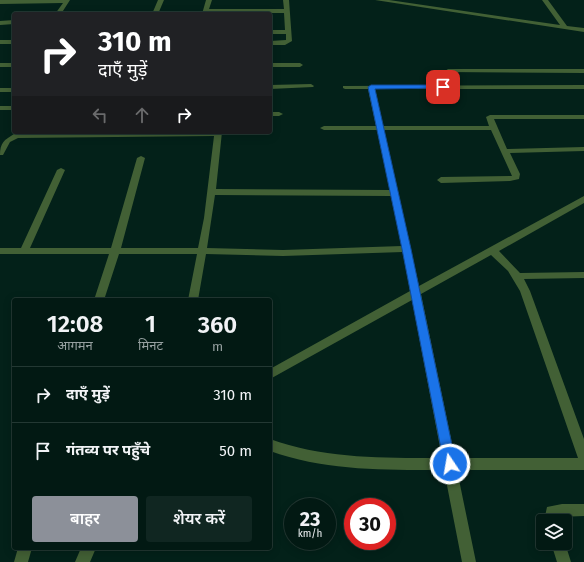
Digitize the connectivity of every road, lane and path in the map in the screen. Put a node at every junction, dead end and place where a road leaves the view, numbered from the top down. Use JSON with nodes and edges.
{"nodes":[{"id":1,"x":161,"y":0,"type":"edge"},
{"id":2,"x":209,"y":0,"type":"edge"},
{"id":3,"x":286,"y":0,"type":"edge"},
{"id":4,"x":378,"y":0,"type":"edge"},
{"id":5,"x":434,"y":0,"type":"edge"},
{"id":6,"x":545,"y":0,"type":"edge"},
{"id":7,"x":66,"y":1,"type":"edge"},
{"id":8,"x":390,"y":1,"type":"edge"},
{"id":9,"x":0,"y":2,"type":"edge"},
{"id":10,"x":437,"y":8,"type":"junction"},
{"id":11,"x":288,"y":11,"type":"junction"},
{"id":12,"x":59,"y":12,"type":"edge"},
{"id":13,"x":156,"y":12,"type":"edge"},
{"id":14,"x":205,"y":12,"type":"edge"},
{"id":15,"x":246,"y":12,"type":"edge"},
{"id":16,"x":0,"y":22,"type":"edge"},
{"id":17,"x":12,"y":22,"type":"edge"},
{"id":18,"x":565,"y":27,"type":"junction"},
{"id":19,"x":584,"y":30,"type":"edge"},
{"id":20,"x":272,"y":32,"type":"edge"},
{"id":21,"x":288,"y":32,"type":"junction"},
{"id":22,"x":0,"y":42,"type":"edge"},
{"id":23,"x":12,"y":42,"type":"edge"},
{"id":24,"x":272,"y":44,"type":"edge"},
{"id":25,"x":12,"y":65,"type":"edge"},
{"id":26,"x":300,"y":65,"type":"dead end"},
{"id":27,"x":0,"y":66,"type":"edge"},
{"id":28,"x":272,"y":66,"type":"edge"},
{"id":29,"x":448,"y":71,"type":"dead end"},
{"id":30,"x":584,"y":71,"type":"edge"},
{"id":31,"x":311,"y":86,"type":"dead end"},
{"id":32,"x":272,"y":87,"type":"edge"},
{"id":33,"x":345,"y":87,"type":"dead end"},
{"id":34,"x":371,"y":87,"type":"junction"},
{"id":35,"x":584,"y":87,"type":"edge"},
{"id":36,"x":0,"y":90,"type":"edge"},
{"id":37,"x":12,"y":90,"type":"edge"},
{"id":38,"x":0,"y":108,"type":"edge"},
{"id":39,"x":12,"y":108,"type":"edge"},
{"id":40,"x":272,"y":114,"type":"edge"},
{"id":41,"x":279,"y":114,"type":"dead end"},
{"id":42,"x":584,"y":117,"type":"edge"},
{"id":43,"x":324,"y":128,"type":"dead end"},
{"id":44,"x":380,"y":128,"type":"junction"},
{"id":45,"x":494,"y":128,"type":"junction"},
{"id":46,"x":151,"y":134,"type":"edge"},
{"id":47,"x":218,"y":134,"type":"edge"},
{"id":48,"x":584,"y":149,"type":"edge"},
{"id":49,"x":505,"y":151,"type":"junction"},
{"id":50,"x":0,"y":153,"type":"edge"},
{"id":51,"x":141,"y":158,"type":"dead end"},
{"id":52,"x":61,"y":170,"type":"dead end"},
{"id":53,"x":441,"y":180,"type":"dead end"},
{"id":54,"x":211,"y":192,"type":"junction"},
{"id":55,"x":394,"y":193,"type":"junction"},
{"id":56,"x":584,"y":199,"type":"edge"},
{"id":57,"x":407,"y":249,"type":"junction"},
{"id":58,"x":203,"y":250,"type":"junction"},
{"id":59,"x":492,"y":250,"type":"junction"},
{"id":60,"x":0,"y":251,"type":"edge"},
{"id":61,"x":24,"y":251,"type":"junction"},
{"id":62,"x":115,"y":251,"type":"junction"},
{"id":63,"x":584,"y":275,"type":"edge"},
{"id":64,"x":519,"y":276,"type":"junction"},
{"id":65,"x":415,"y":293,"type":"junction"},
{"id":66,"x":100,"y":298,"type":"edge"},
{"id":67,"x":193,"y":298,"type":"edge"},
{"id":68,"x":272,"y":373,"type":"edge"},
{"id":69,"x":272,"y":446,"type":"edge"},
{"id":70,"x":584,"y":457,"type":"edge"},
{"id":71,"x":450,"y":464,"type":"junction"},
{"id":72,"x":584,"y":464,"type":"edge"},
{"id":73,"x":584,"y":510,"type":"edge"},
{"id":74,"x":552,"y":514,"type":"edge"},
{"id":75,"x":24,"y":550,"type":"edge"},
{"id":76,"x":89,"y":550,"type":"edge"},
{"id":77,"x":560,"y":550,"type":"edge"},
{"id":78,"x":21,"y":562,"type":"edge"},
{"id":79,"x":82,"y":562,"type":"edge"},
{"id":80,"x":469,"y":562,"type":"edge"},
{"id":81,"x":564,"y":562,"type":"edge"}],
"edges":[{"from":1,"to":13,"type":"street"},
{"from":2,"to":14,"type":"street"},
{"from":3,"to":11,"type":"street"},
{"from":4,"to":8,"type":"street"},
{"from":5,"to":10,"type":"street"},
{"from":6,"to":18,"type":"street"},
{"from":7,"to":9,"type":"street"},
{"from":7,"to":12,"type":"street"},
{"from":8,"to":10,"type":"street"},
{"from":10,"to":18,"type":"street"},
{"from":11,"to":15,"type":"street"},
{"from":11,"to":21,"type":"street"},
{"from":16,"to":17,"type":"street"},
{"from":18,"to":19,"type":"street"},
{"from":20,"to":21,"type":"street"},
{"from":21,"to":24,"type":"street"},
{"from":22,"to":23,"type":"street"},
{"from":25,"to":27,"type":"street"},
{"from":26,"to":28,"type":"street"},
{"from":29,"to":30,"type":"street"},
{"from":31,"to":32,"type":"street"},
{"from":33,"to":34,"type":"street"},
{"from":34,"to":35,"type":"street"},
{"from":34,"to":44,"type":"street"},
{"from":36,"to":37,"type":"street"},
{"from":38,"to":39,"type":"street"},
{"from":40,"to":41,"type":"street"},
{"from":42,"to":45,"type":"street"},
{"from":43,"to":44,"type":"street"},
{"from":44,"to":45,"type":"street"},
{"from":44,"to":55,"type":"street"},
{"from":45,"to":49,"type":"street"},
{"from":46,"to":50,"type":"street"},
{"from":47,"to":54,"type":"street"},
{"from":48,"to":49,"type":"street"},
{"from":49,"to":53,"type":"street"},
{"from":51,"to":62,"type":"street"},
{"from":52,"to":61,"type":"street"},
{"from":54,"to":55,"type":"street"},
{"from":54,"to":58,"type":"street"},
{"from":55,"to":57,"type":"street"},
{"from":56,"to":59,"type":"street"},
{"from":57,"to":58,"type":"street"},
{"from":57,"to":65,"type":"street"},
{"from":58,"to":62,"type":"street"},
{"from":58,"to":67,"type":"street"},
{"from":59,"to":64,"type":"street"},
{"from":59,"to":65,"type":"street"},
{"from":60,"to":61,"type":"street"},
{"from":61,"to":62,"type":"street"},
{"from":62,"to":66,"type":"street"},
{"from":63,"to":64,"type":"street"},
{"from":64,"to":70,"type":"street"},
{"from":65,"to":68,"type":"street"},
{"from":65,"to":71,"type":"street"},
{"from":69,"to":71,"type":"street"},
{"from":71,"to":72,"type":"street"},
{"from":71,"to":80,"type":"street"},
{"from":73,"to":74,"type":"street"},
{"from":75,"to":78,"type":"street"},
{"from":76,"to":79,"type":"street"},
{"from":77,"to":81,"type":"street"}]}
